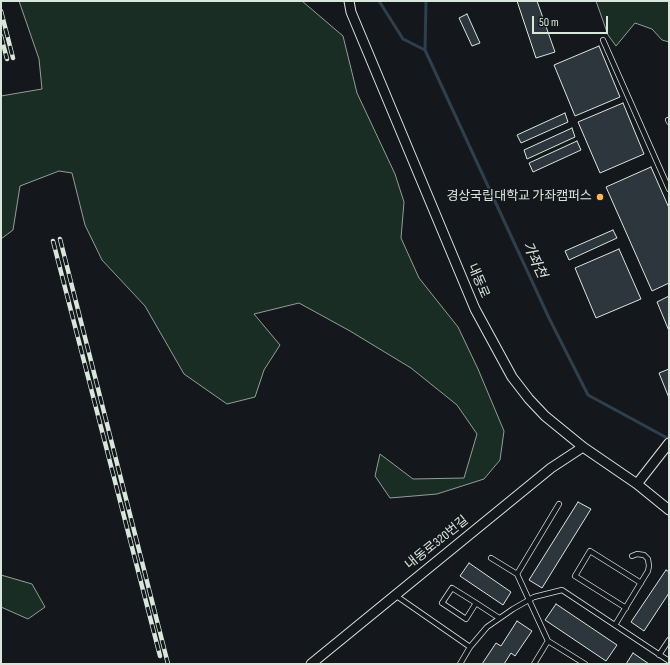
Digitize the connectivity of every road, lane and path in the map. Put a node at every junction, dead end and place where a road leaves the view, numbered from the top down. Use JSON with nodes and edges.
{"nodes":[{"id":1,"x":349,"y":1,"type":"edge"},
{"id":2,"x":603,"y":40,"type":"dead end"},
{"id":3,"x":669,"y":189,"type":"edge"},
{"id":4,"x":669,"y":443,"type":"edge"},
{"id":5,"x":583,"y":447,"type":"junction"},
{"id":6,"x":637,"y":484,"type":"junction"},
{"id":7,"x":559,"y":504,"type":"dead end"},
{"id":8,"x":669,"y":510,"type":"edge"},
{"id":9,"x":632,"y":556,"type":"dead end"},
{"id":10,"x":491,"y":558,"type":"dead end"},
{"id":11,"x":517,"y":574,"type":"junction"},
{"id":12,"x":641,"y":583,"type":"junction"},
{"id":13,"x":395,"y":595,"type":"junction"},
{"id":14,"x":528,"y":600,"type":"junction"},
{"id":15,"x":476,"y":603,"type":"junction"},
{"id":16,"x":626,"y":608,"type":"junction"},
{"id":17,"x":499,"y":618,"type":"junction"},
{"id":18,"x":615,"y":625,"type":"junction"},
{"id":19,"x":669,"y":640,"type":"edge"},
{"id":20,"x":548,"y":641,"type":"junction"},
{"id":21,"x":470,"y":647,"type":"junction"},
{"id":22,"x":659,"y":655,"type":"junction"},
{"id":23,"x":669,"y":661,"type":"edge"},
{"id":24,"x":311,"y":664,"type":"edge"},
{"id":25,"x":460,"y":664,"type":"edge"},
{"id":26,"x":534,"y":664,"type":"edge"},
{"id":27,"x":585,"y":664,"type":"edge"}],
"edges":[{"from":1,"to":5,"type":"street","name":"내동로"},
{"from":2,"to":3,"type":"lane"},
{"from":4,"to":6,"type":"street"},
{"from":5,"to":6,"type":"street","name":"내동로"},
{"from":5,"to":13,"type":"street","name":"내동로320번길"},
{"from":6,"to":8,"type":"street","name":"내동로"},
{"from":7,"to":11,"type":"lane"},
{"from":9,"to":12,"type":"lane"},
{"from":10,"to":11,"type":"lane"},
{"from":11,"to":14,"type":"lane"},
{"from":12,"to":16,"type":"lane"},
{"from":12,"to":16,"type":"lane"},
{"from":13,"to":21,"type":"lane"},
{"from":13,"to":24,"type":"street","name":"내동로320번길"},
{"from":14,"to":17,"type":"lane"},
{"from":14,"to":18,"type":"lane"},
{"from":14,"to":20,"type":"lane"},
{"from":15,"to":15,"type":"lane"},
{"from":15,"to":17,"type":"lane"},
{"from":16,"to":18,"type":"lane"},
{"from":17,"to":21,"type":"lane"},
{"from":18,"to":22,"type":"lane"},
{"from":19,"to":22,"type":"lane"},
{"from":20,"to":26,"type":"lane"},
{"from":20,"to":27,"type":"lane"},
{"from":21,"to":25,"type":"lane"},
{"from":22,"to":23,"type":"lane"}]}
